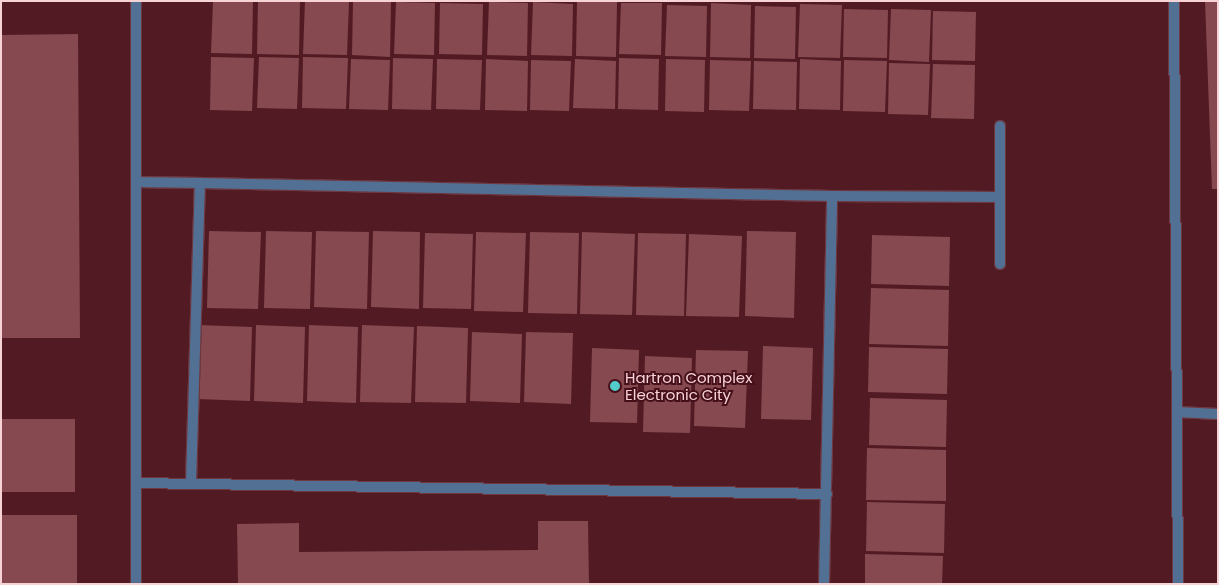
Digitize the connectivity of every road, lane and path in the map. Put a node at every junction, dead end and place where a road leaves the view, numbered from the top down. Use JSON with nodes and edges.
{"nodes":[{"id":1,"x":136,"y":1,"type":"edge"},
{"id":2,"x":1174,"y":1,"type":"edge"},
{"id":3,"x":1000,"y":126,"type":"dead end"},
{"id":4,"x":138,"y":182,"type":"junction"},
{"id":5,"x":200,"y":183,"type":"junction"},
{"id":6,"x":832,"y":196,"type":"junction"},
{"id":7,"x":1000,"y":197,"type":"junction"},
{"id":8,"x":1000,"y":264,"type":"dead end"},
{"id":9,"x":1177,"y":412,"type":"junction"},
{"id":10,"x":1218,"y":414,"type":"edge"},
{"id":11,"x":136,"y":482,"type":"junction"},
{"id":12,"x":191,"y":483,"type":"junction"},
{"id":13,"x":827,"y":494,"type":"junction"},
{"id":14,"x":136,"y":584,"type":"edge"},
{"id":15,"x":824,"y":584,"type":"edge"},
{"id":16,"x":1178,"y":584,"type":"edge"}],
"edges":[{"from":1,"to":4,"type":"street"},
{"from":2,"to":9,"type":"street"},
{"from":3,"to":7,"type":"street"},
{"from":4,"to":5,"type":"street"},
{"from":4,"to":11,"type":"street"},
{"from":5,"to":6,"type":"street"},
{"from":5,"to":12,"type":"street"},
{"from":6,"to":7,"type":"street"},
{"from":6,"to":13,"type":"street"},
{"from":7,"to":8,"type":"street"},
{"from":9,"to":10,"type":"street"},
{"from":9,"to":16,"type":"street"},
{"from":11,"to":12,"type":"street"},
{"from":11,"to":14,"type":"street"},
{"from":12,"to":13,"type":"street"},
{"from":13,"to":15,"type":"street"}]}
